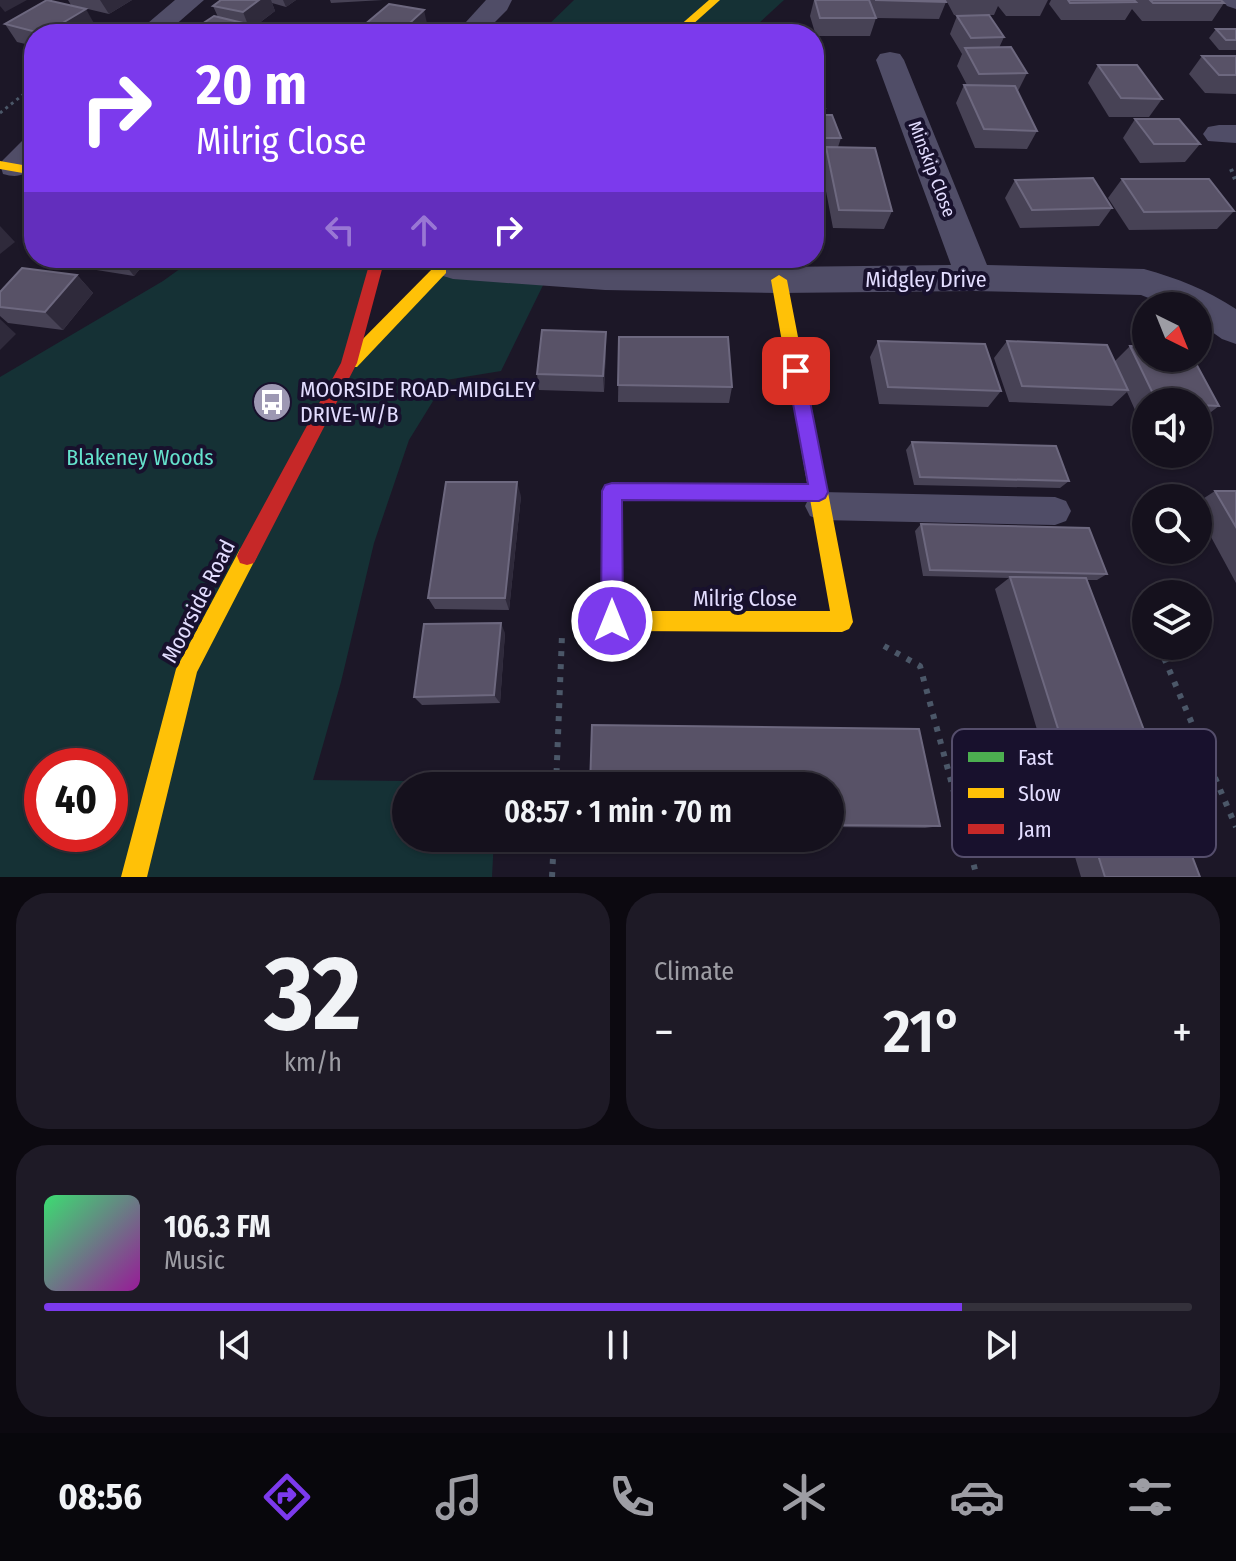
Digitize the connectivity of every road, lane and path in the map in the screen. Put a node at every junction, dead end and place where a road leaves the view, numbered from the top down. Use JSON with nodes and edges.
{"nodes":[{"id":1,"x":191,"y":0,"type":"edge"},
{"id":2,"x":499,"y":0,"type":"edge"},
{"id":3,"x":715,"y":0,"type":"edge"},
{"id":4,"x":161,"y":24,"type":"edge"},
{"id":5,"x":478,"y":24,"type":"edge"},
{"id":6,"x":687,"y":24,"type":"edge"},
{"id":7,"x":890,"y":60,"type":"dead end"},
{"id":8,"x":24,"y":94,"type":"edge"},
{"id":9,"x":0,"y":113,"type":"edge"},
{"id":10,"x":390,"y":268,"type":"edge"},
{"id":11,"x":451,"y":268,"type":"edge"},
{"id":12,"x":501,"y":268,"type":"edge"},
{"id":13,"x":586,"y":268,"type":"edge"},
{"id":14,"x":605,"y":277,"type":"junction"},
{"id":15,"x":974,"y":278,"type":"junction"},
{"id":16,"x":779,"y":280,"type":"junction"},
{"id":17,"x":1236,"y":329,"type":"edge"},
{"id":18,"x":349,"y":363,"type":"junction"},
{"id":19,"x":820,"y":499,"type":"junction"},
{"id":20,"x":1055,"y":511,"type":"dead end"},
{"id":21,"x":842,"y":622,"type":"junction"},
{"id":22,"x":1165,"y":660,"type":"edge"},
{"id":23,"x":559,"y":718,"type":"dead end"},
{"id":24,"x":1194,"y":729,"type":"edge"},
{"id":25,"x":557,"y":772,"type":"edge"},
{"id":26,"x":1216,"y":780,"type":"edge"},
{"id":27,"x":952,"y":784,"type":"edge"},
{"id":28,"x":1236,"y":827,"type":"edge"},
{"id":29,"x":553,"y":852,"type":"edge"},
{"id":30,"x":972,"y":857,"type":"edge"},
{"id":31,"x":134,"y":877,"type":"edge"},
{"id":32,"x":552,"y":877,"type":"edge"},
{"id":33,"x":977,"y":877,"type":"edge"}],
"edges":[{"from":1,"to":4,"type":"street"},
{"from":2,"to":5,"type":"street"},
{"from":3,"to":6,"type":"street"},
{"from":7,"to":15,"type":"street","name":"Minskip Close"},
{"from":8,"to":9,"type":"path"},
{"from":10,"to":18,"type":"street","name":"Moorside Road"},
{"from":11,"to":18,"type":"street","name":"Moorside Road"},
{"from":12,"to":14,"type":"street","name":"Midgley Drive"},
{"from":13,"to":14,"type":"street","name":"Midgley Drive"},
{"from":14,"to":16,"type":"street","name":"Midgley Drive"},
{"from":15,"to":16,"type":"street","name":"Midgley Drive"},
{"from":15,"to":17,"type":"street","name":"Midgley Drive"},
{"from":16,"to":19,"type":"street"},
{"from":18,"to":31,"type":"street","name":"Moorside Road"},
{"from":19,"to":20,"type":"lane"},
{"from":19,"to":21,"type":"street"},
{"from":19,"to":21,"type":"street","name":"Milrig Close"},
{"from":21,"to":27,"type":"path"},
{"from":22,"to":24,"type":"path"},
{"from":23,"to":25,"type":"path"},
{"from":26,"to":28,"type":"path"},
{"from":29,"to":32,"type":"path"},
{"from":30,"to":33,"type":"path"}]}
